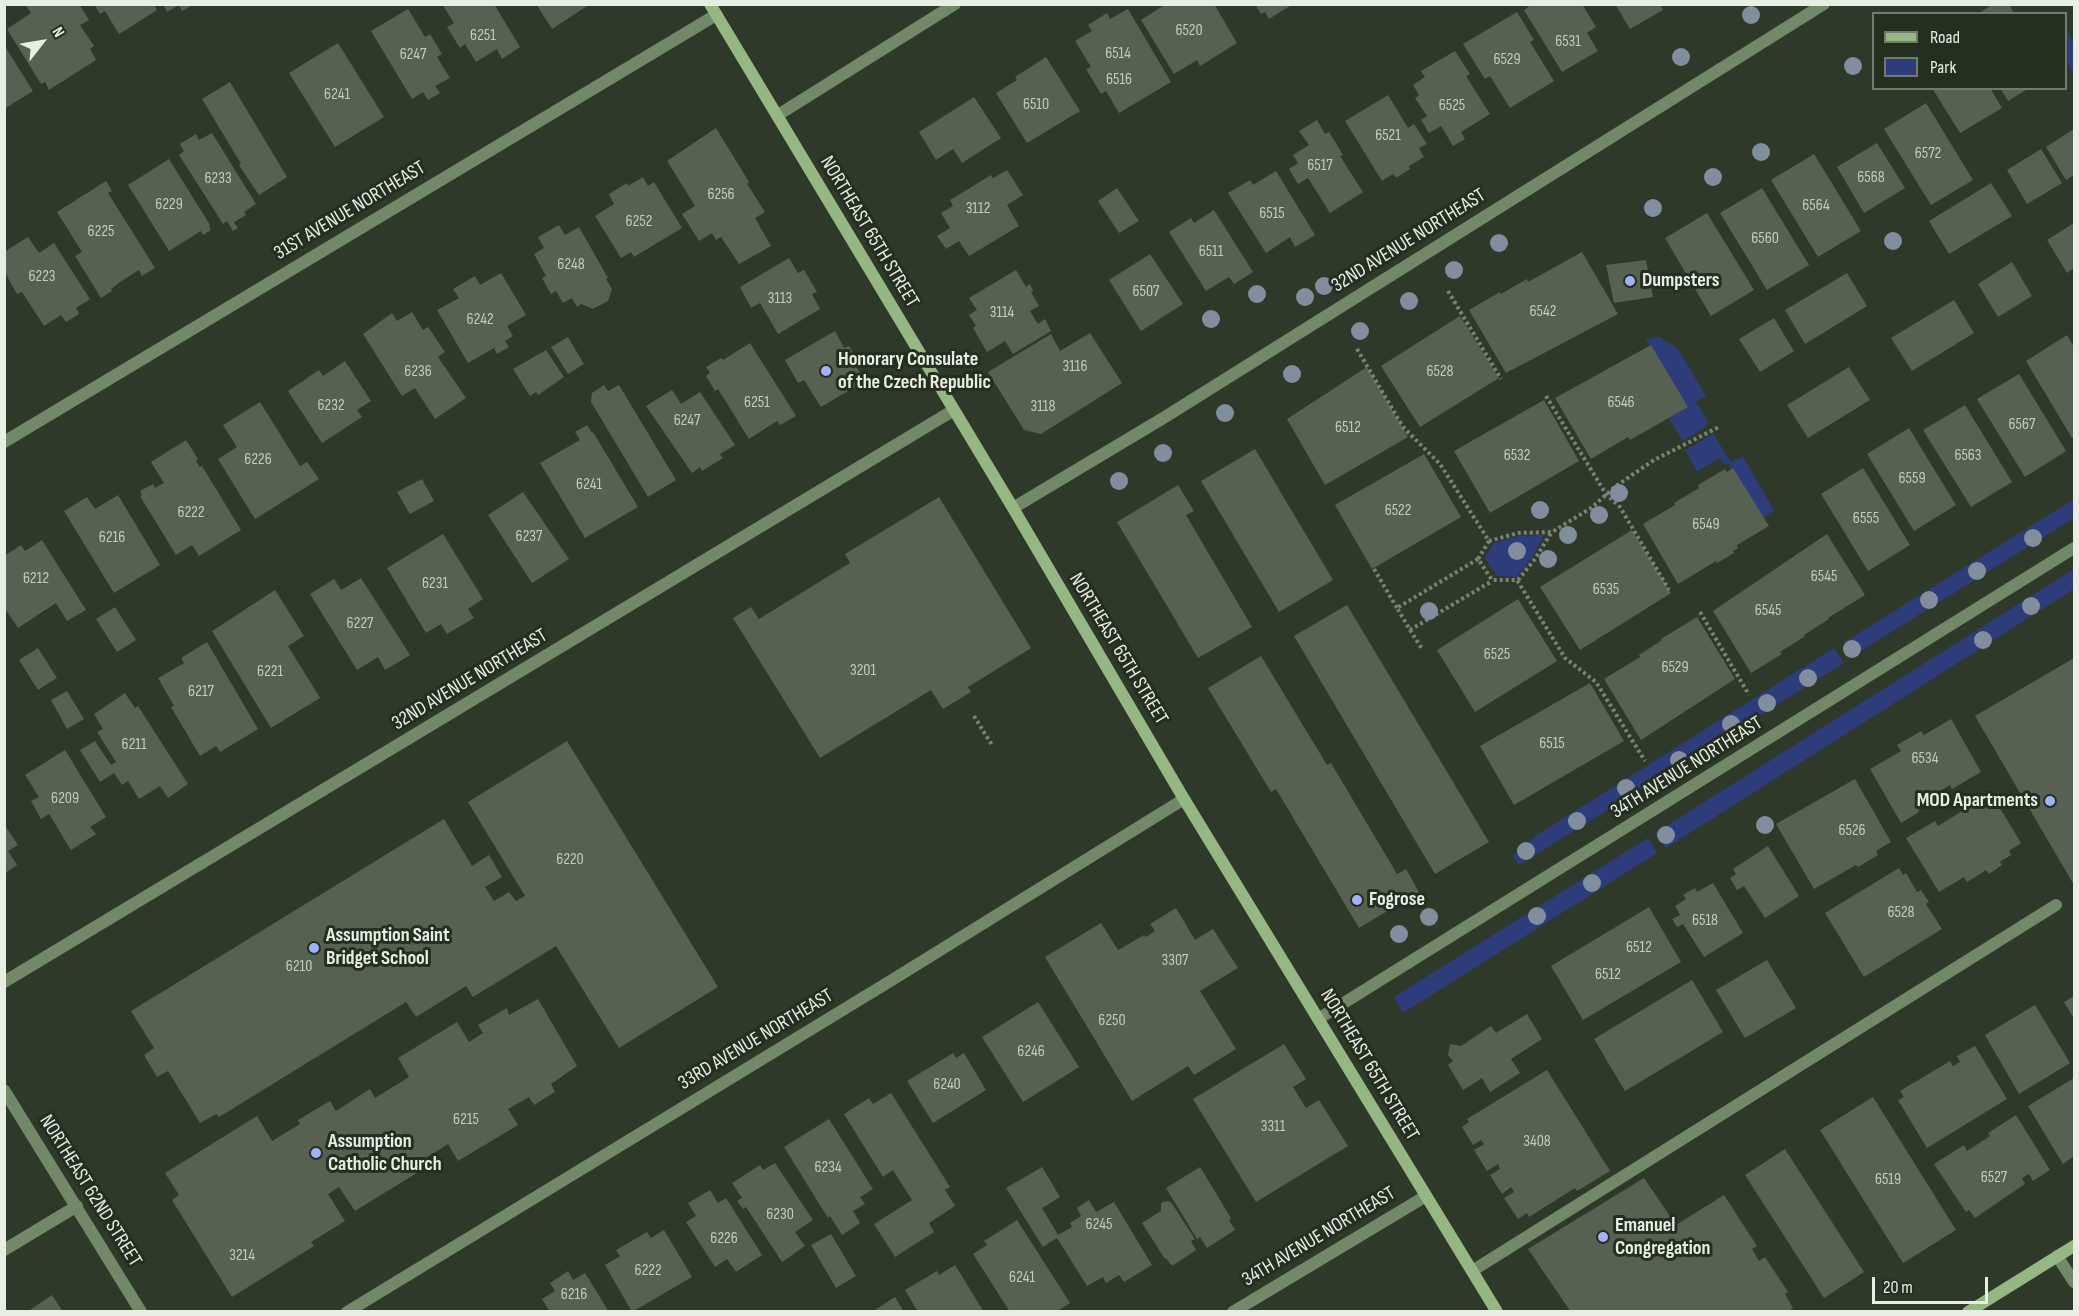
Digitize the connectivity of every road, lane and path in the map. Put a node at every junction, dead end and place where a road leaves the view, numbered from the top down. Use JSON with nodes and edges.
{"nodes":[{"id":1,"x":955,"y":4,"type":"edge"},
{"id":2,"x":1824,"y":4,"type":"edge"},
{"id":3,"x":713,"y":10,"type":"edge"},
{"id":4,"x":778,"y":115,"type":"junction"},
{"id":5,"x":1448,"y":291,"type":"dead end"},
{"id":6,"x":1357,"y":349,"type":"dead end"},
{"id":7,"x":1501,"y":379,"type":"dead end"},
{"id":8,"x":1546,"y":396,"type":"dead end"},
{"id":9,"x":954,"y":410,"type":"junction"},
{"id":10,"x":1719,"y":427,"type":"dead end"},
{"id":11,"x":4,"y":442,"type":"edge"},
{"id":12,"x":1606,"y":494,"type":"junction"},
{"id":13,"x":1013,"y":508,"type":"junction"},
{"id":14,"x":1552,"y":532,"type":"junction"},
{"id":15,"x":1489,"y":541,"type":"junction"},
{"id":16,"x":2074,"y":548,"type":"edge"},
{"id":17,"x":1478,"y":559,"type":"junction"},
{"id":18,"x":1374,"y":569,"type":"dead end"},
{"id":19,"x":1492,"y":580,"type":"junction"},
{"id":20,"x":1517,"y":580,"type":"junction"},
{"id":21,"x":1669,"y":590,"type":"dead end"},
{"id":22,"x":1397,"y":608,"type":"junction"},
{"id":23,"x":1700,"y":612,"type":"dead end"},
{"id":24,"x":1410,"y":630,"type":"junction"},
{"id":25,"x":1422,"y":649,"type":"dead end"},
{"id":26,"x":1749,"y":695,"type":"dead end"},
{"id":27,"x":974,"y":716,"type":"dead end"},
{"id":28,"x":992,"y":746,"type":"dead end"},
{"id":29,"x":1645,"y":761,"type":"dead end"},
{"id":30,"x":1184,"y":799,"type":"junction"},
{"id":31,"x":2056,"y":905,"type":"dead end"},
{"id":32,"x":4,"y":982,"type":"edge"},
{"id":33,"x":1318,"y":1019,"type":"junction"},
{"id":34,"x":4,"y":1090,"type":"edge"},
{"id":35,"x":1426,"y":1196,"type":"junction"},
{"id":36,"x":77,"y":1206,"type":"junction"},
{"id":37,"x":2074,"y":1246,"type":"edge"},
{"id":38,"x":4,"y":1250,"type":"edge"},
{"id":39,"x":2057,"y":1256,"type":"junction"},
{"id":40,"x":1472,"y":1271,"type":"junction"},
{"id":41,"x":2074,"y":1282,"type":"edge"},
{"id":42,"x":141,"y":1311,"type":"edge"},
{"id":43,"x":347,"y":1311,"type":"edge"},
{"id":44,"x":1233,"y":1311,"type":"edge"},
{"id":45,"x":1497,"y":1311,"type":"edge"},
{"id":46,"x":1968,"y":1311,"type":"edge"}],
"edges":[{"from":1,"to":4,"type":"street"},
{"from":2,"to":13,"type":"street","name":"32ND AVENUE NORTHEAST"},
{"from":3,"to":4,"type":"main road","name":"NORTHEAST 65TH STREET"},
{"from":3,"to":11,"type":"street","name":"31ST AVENUE NORTHEAST"},
{"from":4,"to":9,"type":"main road","name":"NORTHEAST 65TH STREET"},
{"from":5,"to":7,"type":"path"},
{"from":6,"to":15,"type":"path"},
{"from":8,"to":12,"type":"path"},
{"from":9,"to":13,"type":"main road","name":"NORTHEAST 65TH STREET"},
{"from":9,"to":32,"type":"street","name":"32ND AVENUE NORTHEAST"},
{"from":10,"to":12,"type":"path"},
{"from":12,"to":14,"type":"path"},
{"from":12,"to":21,"type":"path"},
{"from":13,"to":30,"type":"main road","name":"NORTHEAST 65TH STREET"},
{"from":14,"to":15,"type":"path"},
{"from":14,"to":20,"type":"path"},
{"from":15,"to":17,"type":"path"},
{"from":16,"to":33,"type":"street","name":"34TH AVENUE NORTHEAST"},
{"from":17,"to":19,"type":"path"},
{"from":17,"to":22,"type":"path"},
{"from":18,"to":22,"type":"path"},
{"from":19,"to":20,"type":"path"},
{"from":19,"to":24,"type":"path"},
{"from":20,"to":29,"type":"path"},
{"from":22,"to":24,"type":"path"},
{"from":23,"to":26,"type":"path"},
{"from":24,"to":25,"type":"path"},
{"from":27,"to":28,"type":"path"},
{"from":30,"to":33,"type":"main road","name":"NORTHEAST 65TH STREET"},
{"from":30,"to":43,"type":"street","name":"33RD AVENUE NORTHEAST"},
{"from":31,"to":40,"type":"street"},
{"from":33,"to":35,"type":"main road","name":"NORTHEAST 65TH STREET"},
{"from":34,"to":36,"type":"street","name":"NORTHEAST 62ND STREET"},
{"from":35,"to":40,"type":"main road","name":"NORTHEAST 65TH STREET"},
{"from":35,"to":44,"type":"street","name":"34TH AVENUE NORTHEAST"},
{"from":36,"to":38,"type":"street"},
{"from":36,"to":42,"type":"street","name":"NORTHEAST 62ND STREET"},
{"from":37,"to":39,"type":"main road"},
{"from":39,"to":41,"type":"street"},
{"from":39,"to":46,"type":"main road"},
{"from":40,"to":45,"type":"main road","name":"NORTHEAST 65TH STREET"}]}
